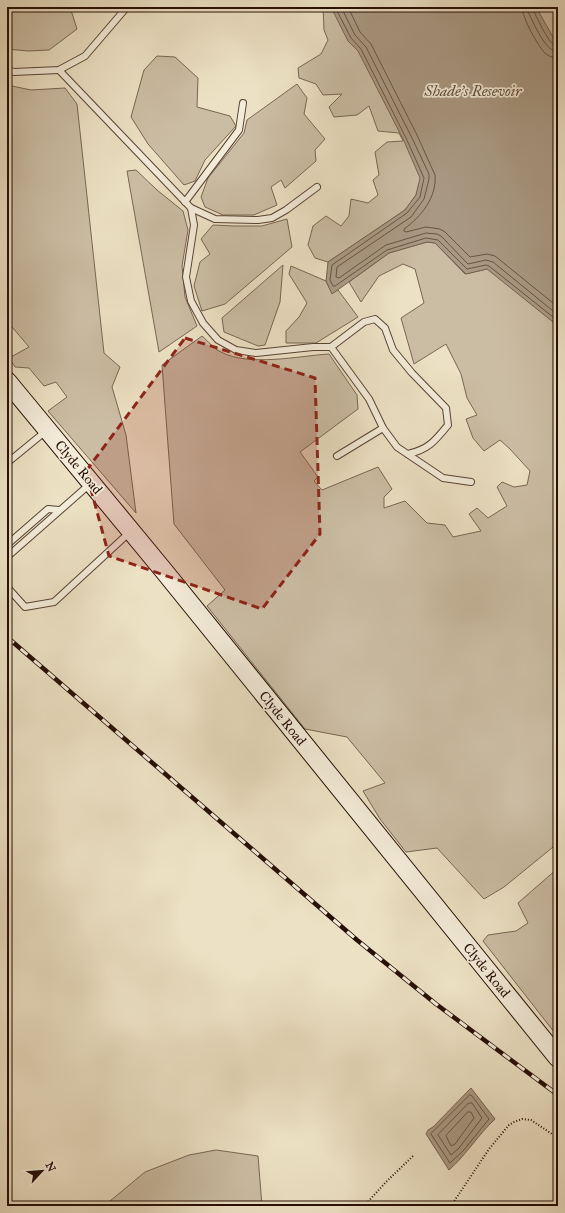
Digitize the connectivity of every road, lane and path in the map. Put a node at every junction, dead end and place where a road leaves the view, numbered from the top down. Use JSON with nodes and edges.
{"nodes":[{"id":1,"x":127,"y":7,"type":"edge"},
{"id":2,"x":555,"y":7,"type":"edge"},
{"id":3,"x":558,"y":10,"type":"edge"},
{"id":4,"x":7,"y":70,"type":"edge"},
{"id":5,"x":59,"y":70,"type":"junction"},
{"id":6,"x":243,"y":104,"type":"dead end"},
{"id":7,"x":317,"y":187,"type":"dead end"},
{"id":8,"x":185,"y":202,"type":"junction"},
{"id":9,"x":191,"y":208,"type":"junction"},
{"id":10,"x":331,"y":347,"type":"junction"},
{"id":11,"x":7,"y":381,"type":"edge"},
{"id":12,"x":382,"y":428,"type":"junction"},
{"id":13,"x":47,"y":430,"type":"junction"},
{"id":14,"x":408,"y":454,"type":"junction"},
{"id":15,"x":337,"y":456,"type":"dead end"},
{"id":16,"x":7,"y":463,"type":"edge"},
{"id":17,"x":91,"y":482,"type":"junction"},
{"id":18,"x":471,"y":482,"type":"dead end"},
{"id":19,"x":59,"y":510,"type":"junction"},
{"id":20,"x":131,"y":531,"type":"junction"},
{"id":21,"x":8,"y":543,"type":"edge"},
{"id":22,"x":7,"y":557,"type":"edge"},
{"id":23,"x":7,"y":587,"type":"edge"},
{"id":24,"x":558,"y":1058,"type":"edge"},
{"id":25,"x":558,"y":1138,"type":"edge"},
{"id":26,"x":413,"y":1156,"type":"dead end"},
{"id":27,"x":364,"y":1206,"type":"edge"},
{"id":28,"x":451,"y":1206,"type":"edge"}],
"edges":[{"from":1,"to":5,"type":"lane"},
{"from":2,"to":3,"type":"path"},
{"from":4,"to":5,"type":"lane"},
{"from":5,"to":8,"type":"lane"},
{"from":6,"to":8,"type":"lane"},
{"from":7,"to":9,"type":"lane"},
{"from":8,"to":9,"type":"lane"},
{"from":9,"to":10,"type":"lane"},
{"from":10,"to":12,"type":"lane"},
{"from":10,"to":14,"type":"lane"},
{"from":11,"to":13,"type":"main road","name":"Clyde Road"},
{"from":12,"to":14,"type":"lane"},
{"from":12,"to":15,"type":"lane"},
{"from":13,"to":16,"type":"lane"},
{"from":13,"to":17,"type":"main road","name":"Clyde Road"},
{"from":14,"to":18,"type":"lane"},
{"from":17,"to":19,"type":"lane"},
{"from":17,"to":20,"type":"main road","name":"Clyde Road"},
{"from":19,"to":21,"type":"lane"},
{"from":19,"to":22,"type":"lane"},
{"from":20,"to":23,"type":"lane"},
{"from":20,"to":24,"type":"main road","name":"Clyde Road"},
{"from":25,"to":28,"type":"path"},
{"from":26,"to":27,"type":"path"}]}
